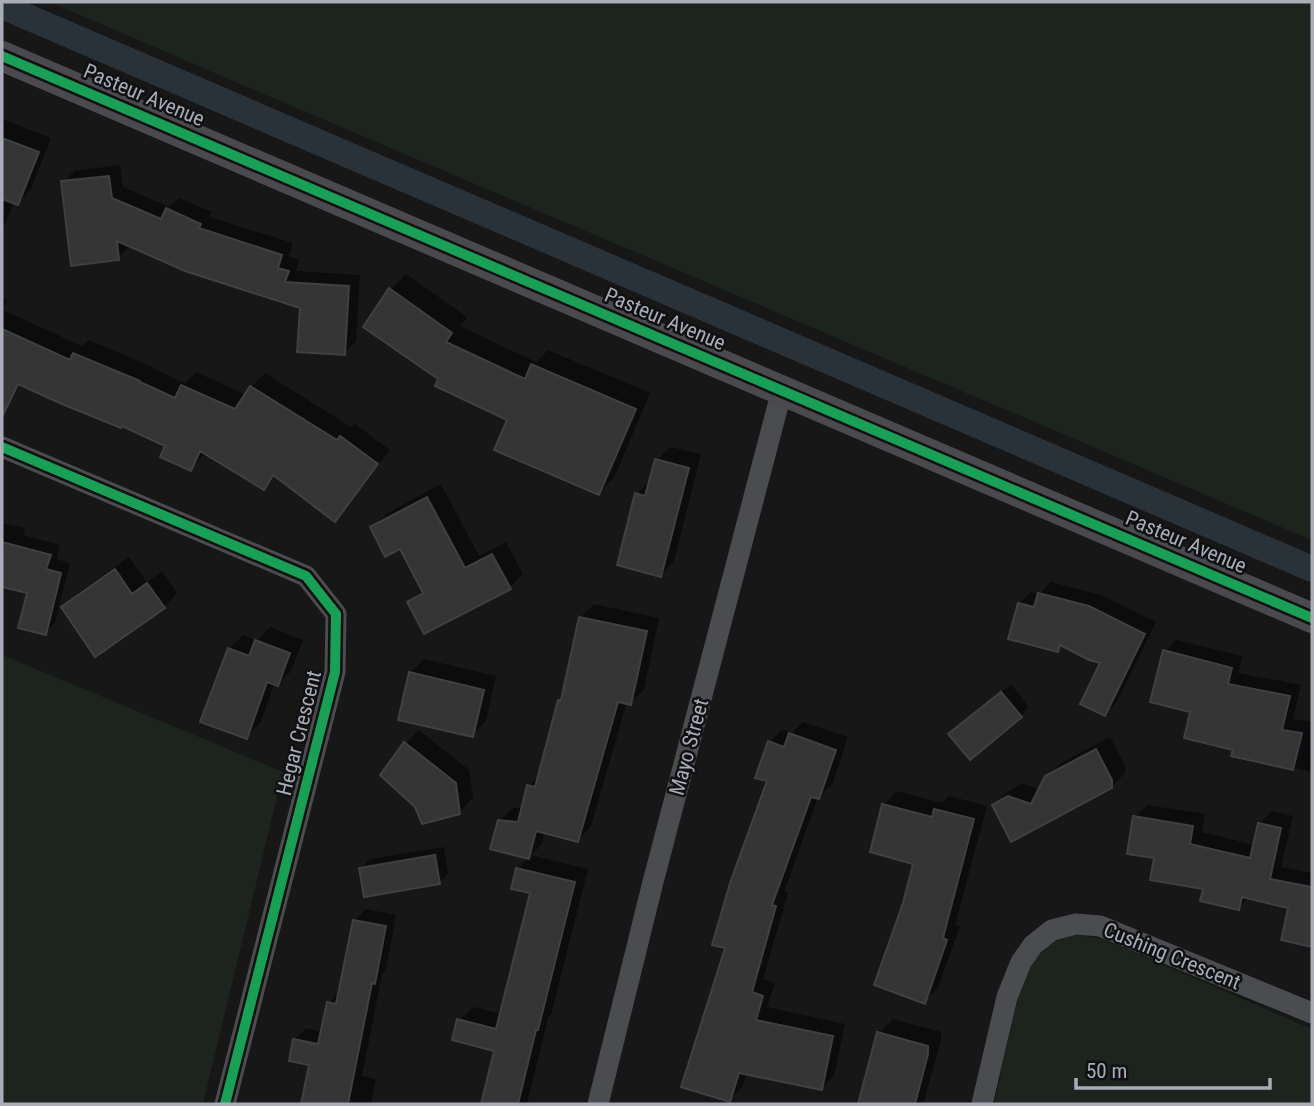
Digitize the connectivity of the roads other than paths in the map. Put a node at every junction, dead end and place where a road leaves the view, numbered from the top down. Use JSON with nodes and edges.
{"nodes":[{"id":1,"x":2,"y":56,"type":"edge"},
{"id":2,"x":782,"y":390,"type":"junction"},
{"id":3,"x":2,"y":447,"type":"edge"},
{"id":4,"x":1312,"y":618,"type":"edge"},
{"id":5,"x":1312,"y":1013,"type":"edge"},
{"id":6,"x":225,"y":1104,"type":"edge"},
{"id":7,"x":599,"y":1104,"type":"edge"},
{"id":8,"x":982,"y":1104,"type":"edge"}],
"edges":[{"from":1,"to":2,"type":"street","name":"Pasteur Avenue"},
{"from":2,"to":4,"type":"street","name":"Pasteur Avenue"},
{"from":2,"to":7,"type":"street","name":"Mayo Street"},
{"from":3,"to":6,"type":"street","name":"Hegar Crescent"},
{"from":5,"to":8,"type":"street","name":"Cushing Crescent"}]}
